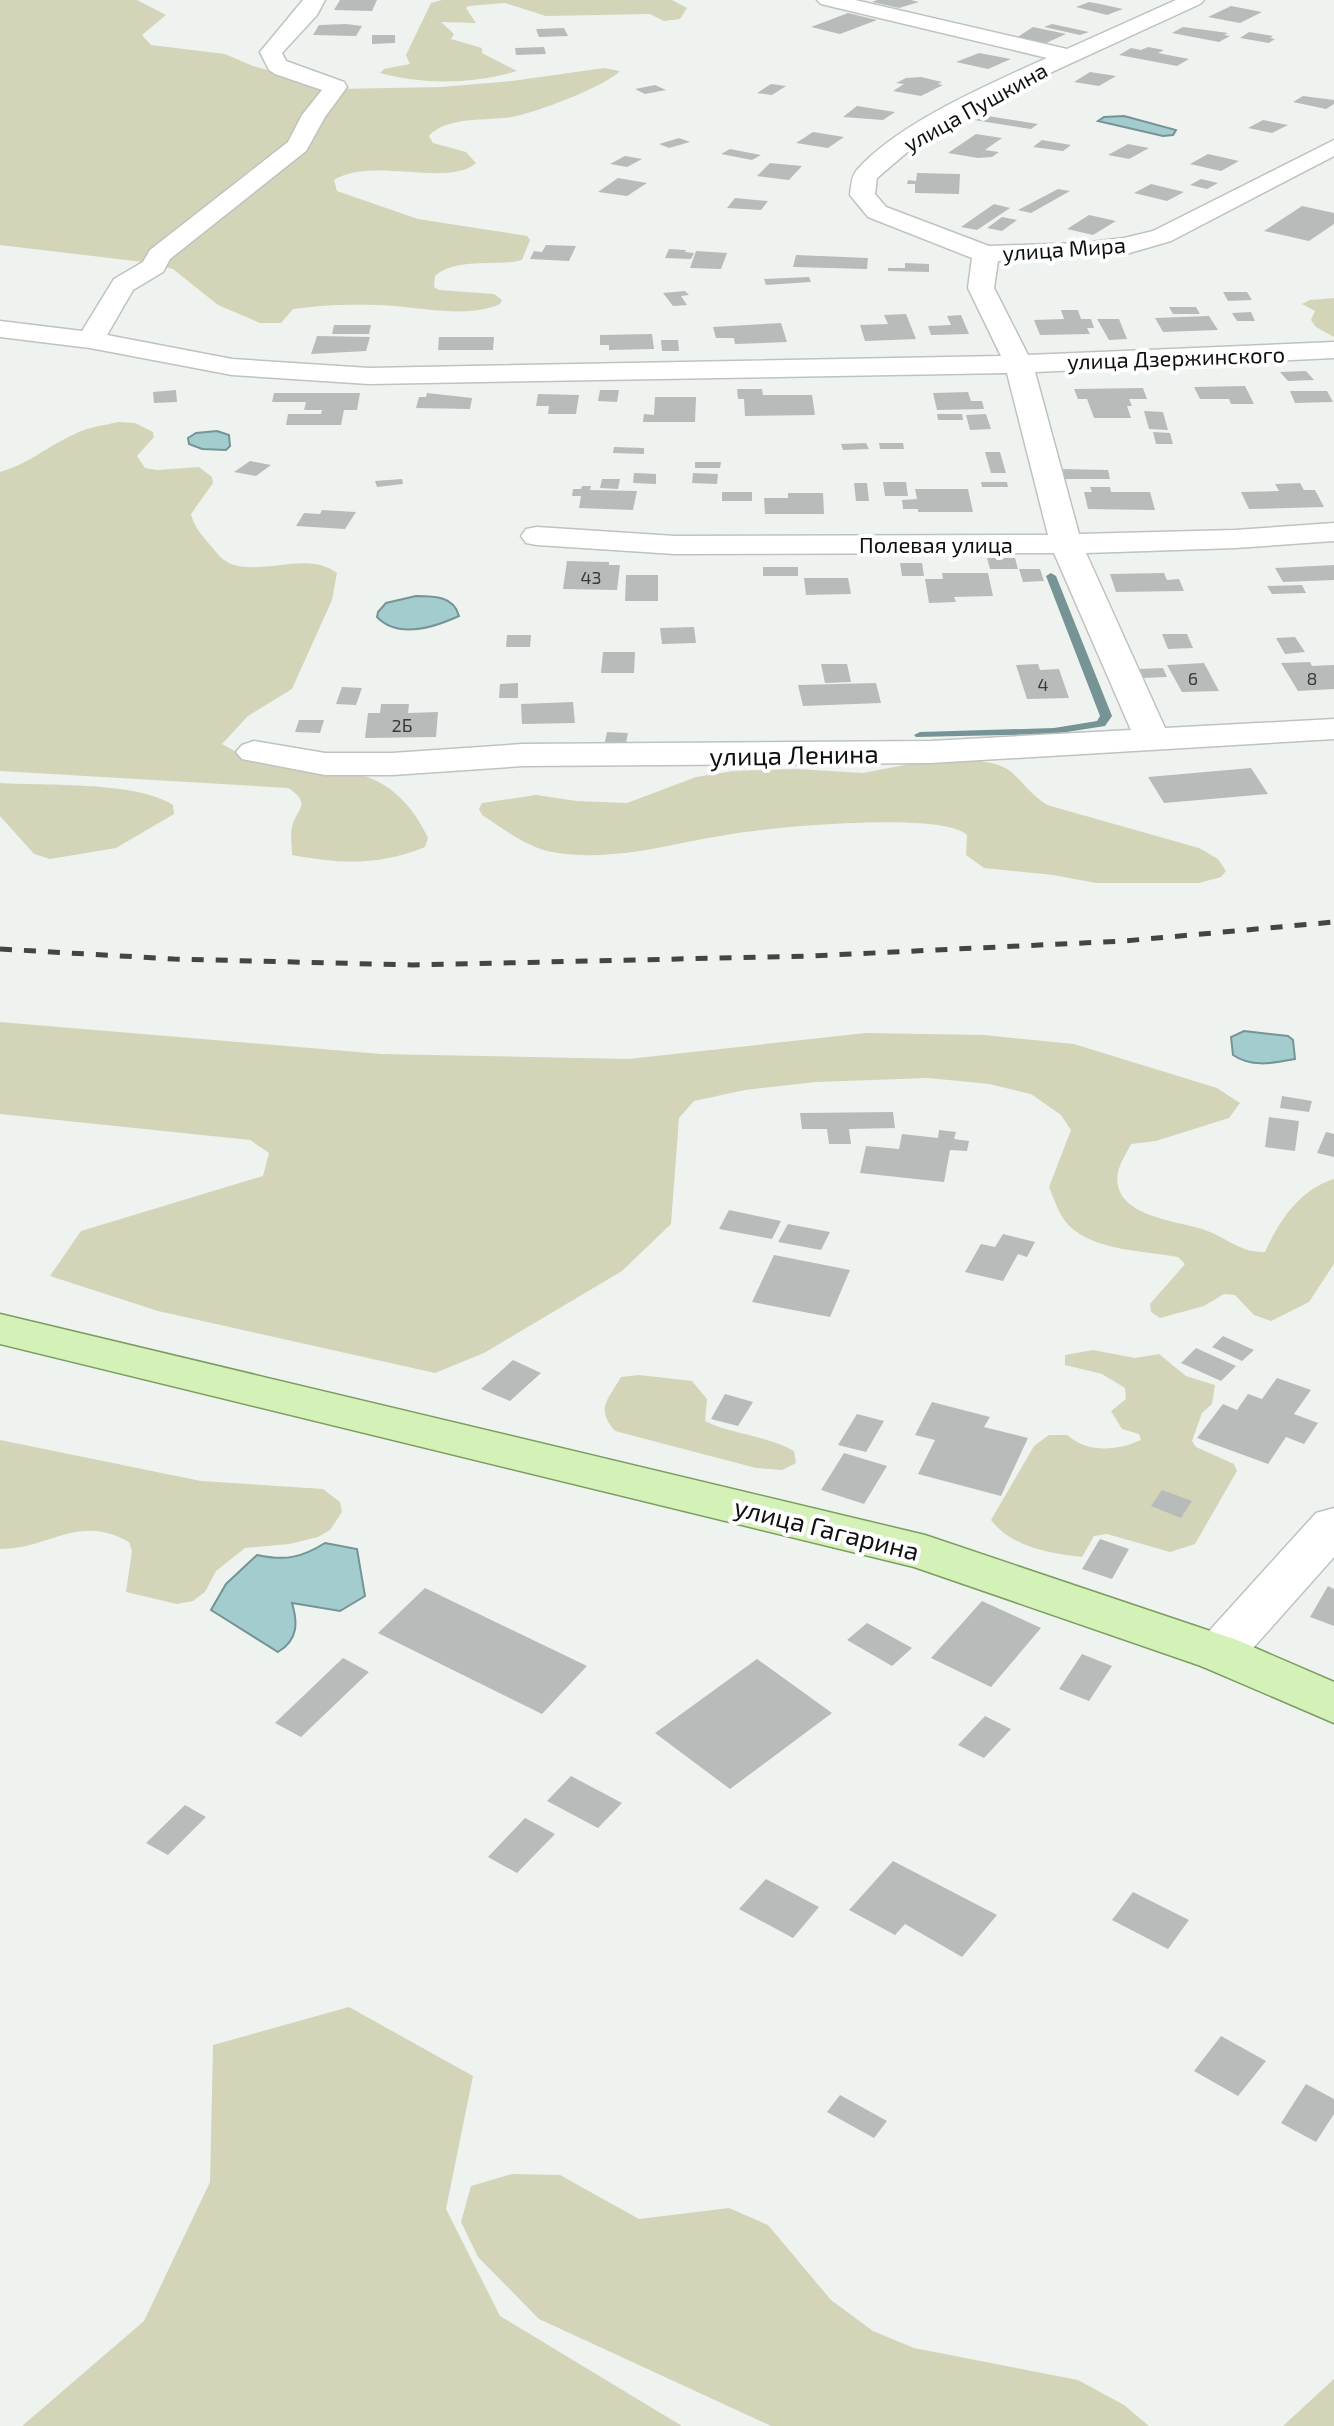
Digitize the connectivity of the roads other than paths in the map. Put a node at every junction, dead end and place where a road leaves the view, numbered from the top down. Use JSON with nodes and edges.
{"nodes":[{"id":1,"x":314,"y":0,"type":"edge"},
{"id":2,"x":828,"y":0,"type":"edge"},
{"id":3,"x":1193,"y":0,"type":"edge"},
{"id":4,"x":1069,"y":56,"type":"junction"},
{"id":5,"x":1334,"y":147,"type":"edge"},
{"id":6,"x":986,"y":254,"type":"junction"},
{"id":7,"x":0,"y":329,"type":"edge"},
{"id":8,"x":90,"y":340,"type":"junction"},
{"id":9,"x":1334,"y":350,"type":"edge"},
{"id":10,"x":1019,"y":364,"type":"junction"},
{"id":11,"x":1334,"y":532,"type":"edge"},
{"id":12,"x":537,"y":536,"type":"dead end"},
{"id":13,"x":1066,"y":544,"type":"junction"},
{"id":14,"x":1334,"y":729,"type":"edge"},
{"id":15,"x":1152,"y":737,"type":"junction"},
{"id":16,"x":254,"y":752,"type":"dead end"},
{"id":17,"x":0,"y":1329,"type":"edge"},
{"id":18,"x":1334,"y":1525,"type":"edge"},
{"id":19,"x":1219,"y":1653,"type":"junction"},
{"id":20,"x":1334,"y":1704,"type":"edge"}],
"edges":[{"from":1,"to":8,"type":"street"},
{"from":2,"to":4,"type":"street"},
{"from":3,"to":4,"type":"street","name":"улица Пушкина"},
{"from":4,"to":6,"type":"street","name":"улица Пушкина"},
{"from":5,"to":6,"type":"street","name":"улица Мира"},
{"from":6,"to":10,"type":"street","name":"улица Мира"},
{"from":7,"to":8,"type":"street","name":"улица Дзержинского"},
{"from":8,"to":10,"type":"street","name":"улица Дзержинского"},
{"from":9,"to":10,"type":"street","name":"улица Дзержинского"},
{"from":10,"to":13,"type":"street","name":"улица Мира"},
{"from":11,"to":13,"type":"street","name":"Полевая улица"},
{"from":12,"to":13,"type":"street","name":"Полевая улица"},
{"from":13,"to":15,"type":"street","name":"улица Мира"},
{"from":14,"to":15,"type":"street","name":"улица Ленина"},
{"from":15,"to":16,"type":"street","name":"улица Ленина"},
{"from":17,"to":19,"type":"main road","name":"улица Гагарина"},
{"from":18,"to":19,"type":"street"},
{"from":19,"to":20,"type":"main road","name":"улица Гагарина"}]}
